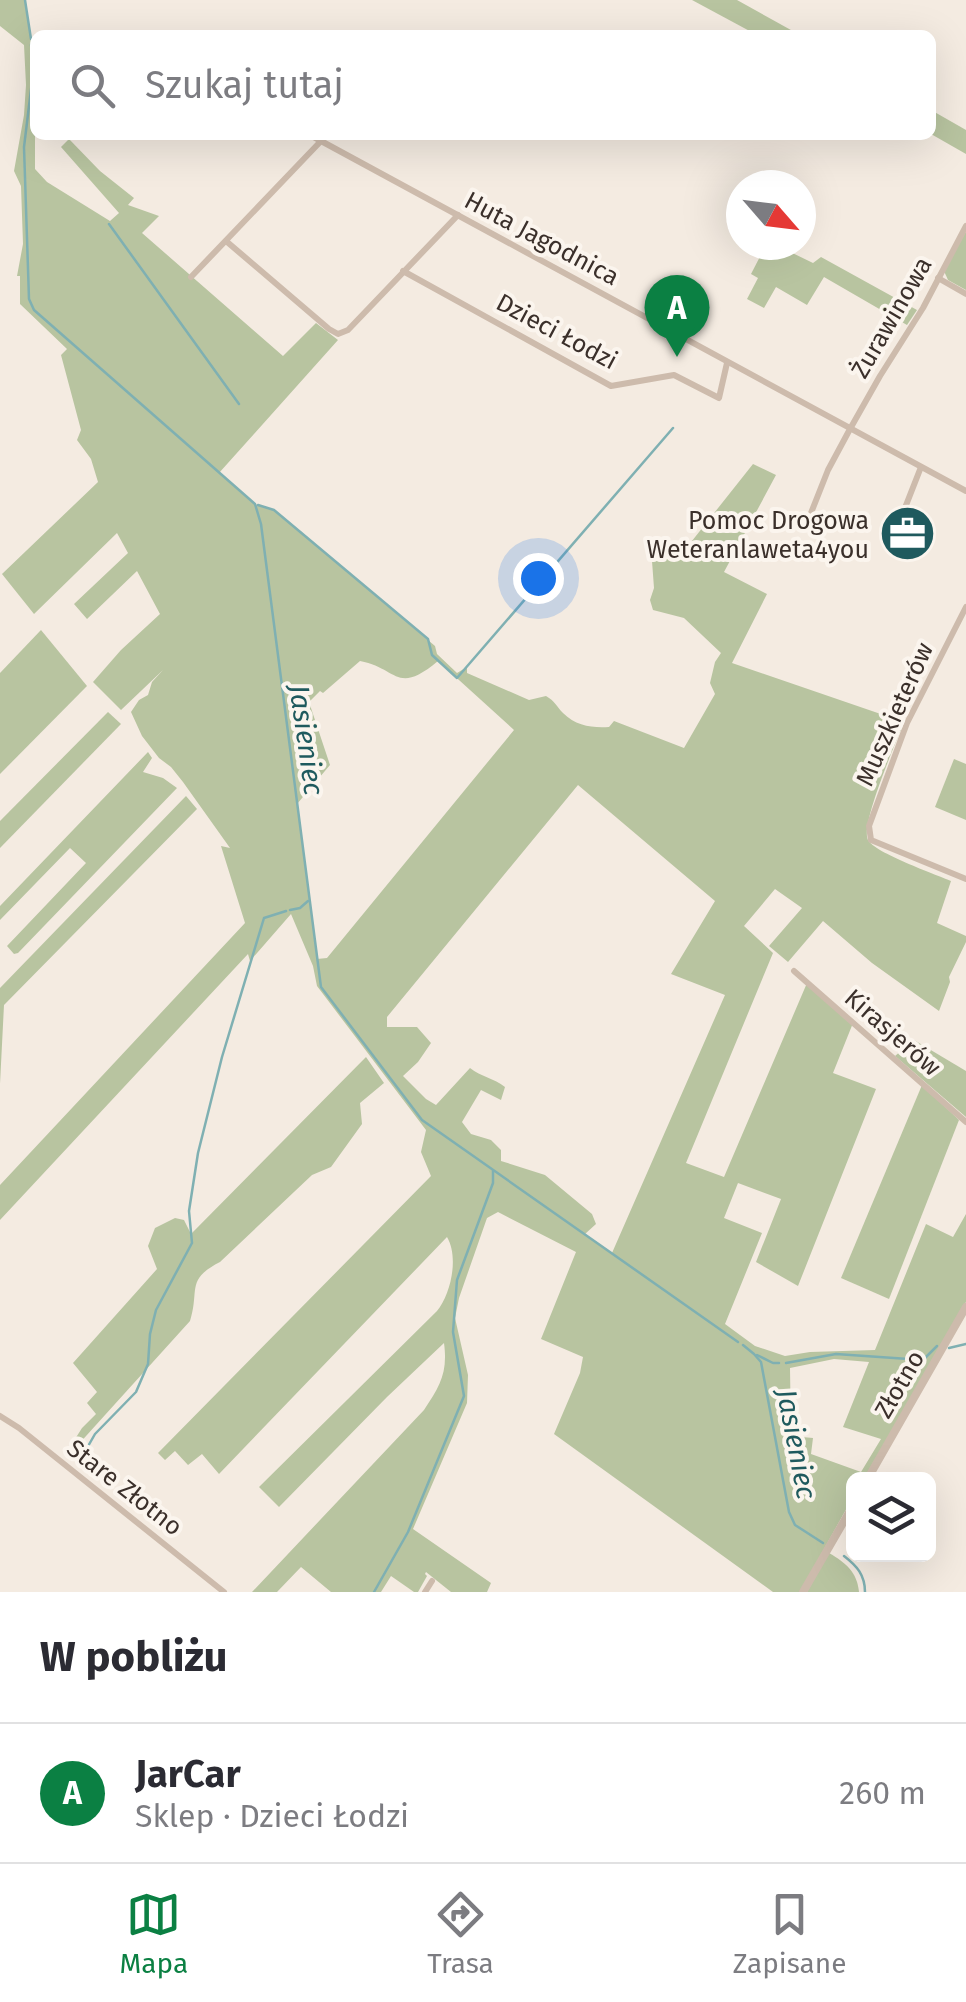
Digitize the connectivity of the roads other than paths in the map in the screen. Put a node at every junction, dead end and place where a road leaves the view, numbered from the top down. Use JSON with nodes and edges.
{"nodes":[{"id":1,"x":322,"y":141,"type":"joint"},
{"id":2,"x":458,"y":215,"type":"junction"},
{"id":3,"x":966,"y":226,"type":"edge"},
{"id":4,"x":226,"y":241,"type":"junction"},
{"id":5,"x":403,"y":271,"type":"junction"},
{"id":6,"x":191,"y":277,"type":"dead end"},
{"id":7,"x":938,"y":278,"type":"junction"},
{"id":8,"x":966,"y":294,"type":"edge"},
{"id":9,"x":728,"y":362,"type":"junction"},
{"id":10,"x":850,"y":428,"type":"junction"},
{"id":11,"x":921,"y":467,"type":"junction"},
{"id":12,"x":966,"y":492,"type":"edge"},
{"id":13,"x":811,"y":513,"type":"dead end"},
{"id":14,"x":892,"y":541,"type":"dead end"},
{"id":15,"x":966,"y":608,"type":"edge"},
{"id":16,"x":966,"y":879,"type":"edge"},
{"id":17,"x":794,"y":971,"type":"dead end"},
{"id":18,"x":966,"y":1122,"type":"edge"},
{"id":19,"x":966,"y":1308,"type":"edge"},
{"id":20,"x":0,"y":1416,"type":"edge"},
{"id":21,"x":873,"y":1472,"type":"edge"},
{"id":22,"x":846,"y":1518,"type":"edge"},
{"id":23,"x":432,"y":1581,"type":"dead end"},
{"id":24,"x":220,"y":1591,"type":"edge"},
{"id":25,"x":425,"y":1592,"type":"edge"},
{"id":26,"x":803,"y":1592,"type":"edge"}],
"edges":[{"from":1,"to":2,"type":"street","name":"Huta Jagodnica"},
{"from":1,"to":4,"type":"street"},
{"from":2,"to":5,"type":"street"},
{"from":2,"to":9,"type":"street","name":"Huta Jagodnica"},
{"from":3,"to":7,"type":"street","name":"Żurawinowa"},
{"from":4,"to":5,"type":"street"},
{"from":4,"to":6,"type":"street"},
{"from":5,"to":9,"type":"street","name":"Dzieci Łodzi"},
{"from":7,"to":8,"type":"street"},
{"from":7,"to":10,"type":"street","name":"Żurawinowa"},
{"from":9,"to":10,"type":"street","name":"Huta Jagodnica"},
{"from":10,"to":11,"type":"street","name":"Huta Jagodnica"},
{"from":10,"to":13,"type":"street","name":"Żurawinowa"},
{"from":11,"to":12,"type":"street","name":"Huta Jagodnica"},
{"from":11,"to":14,"type":"street"},
{"from":15,"to":16,"type":"street","name":"Muszkieterów"},
{"from":17,"to":18,"type":"street","name":"Kirasjerów"},
{"from":19,"to":21,"type":"street","name":"Złotno"},
{"from":20,"to":24,"type":"street","name":"Stare Złotno"},
{"from":22,"to":26,"type":"street"},
{"from":23,"to":25,"type":"street"}]}
